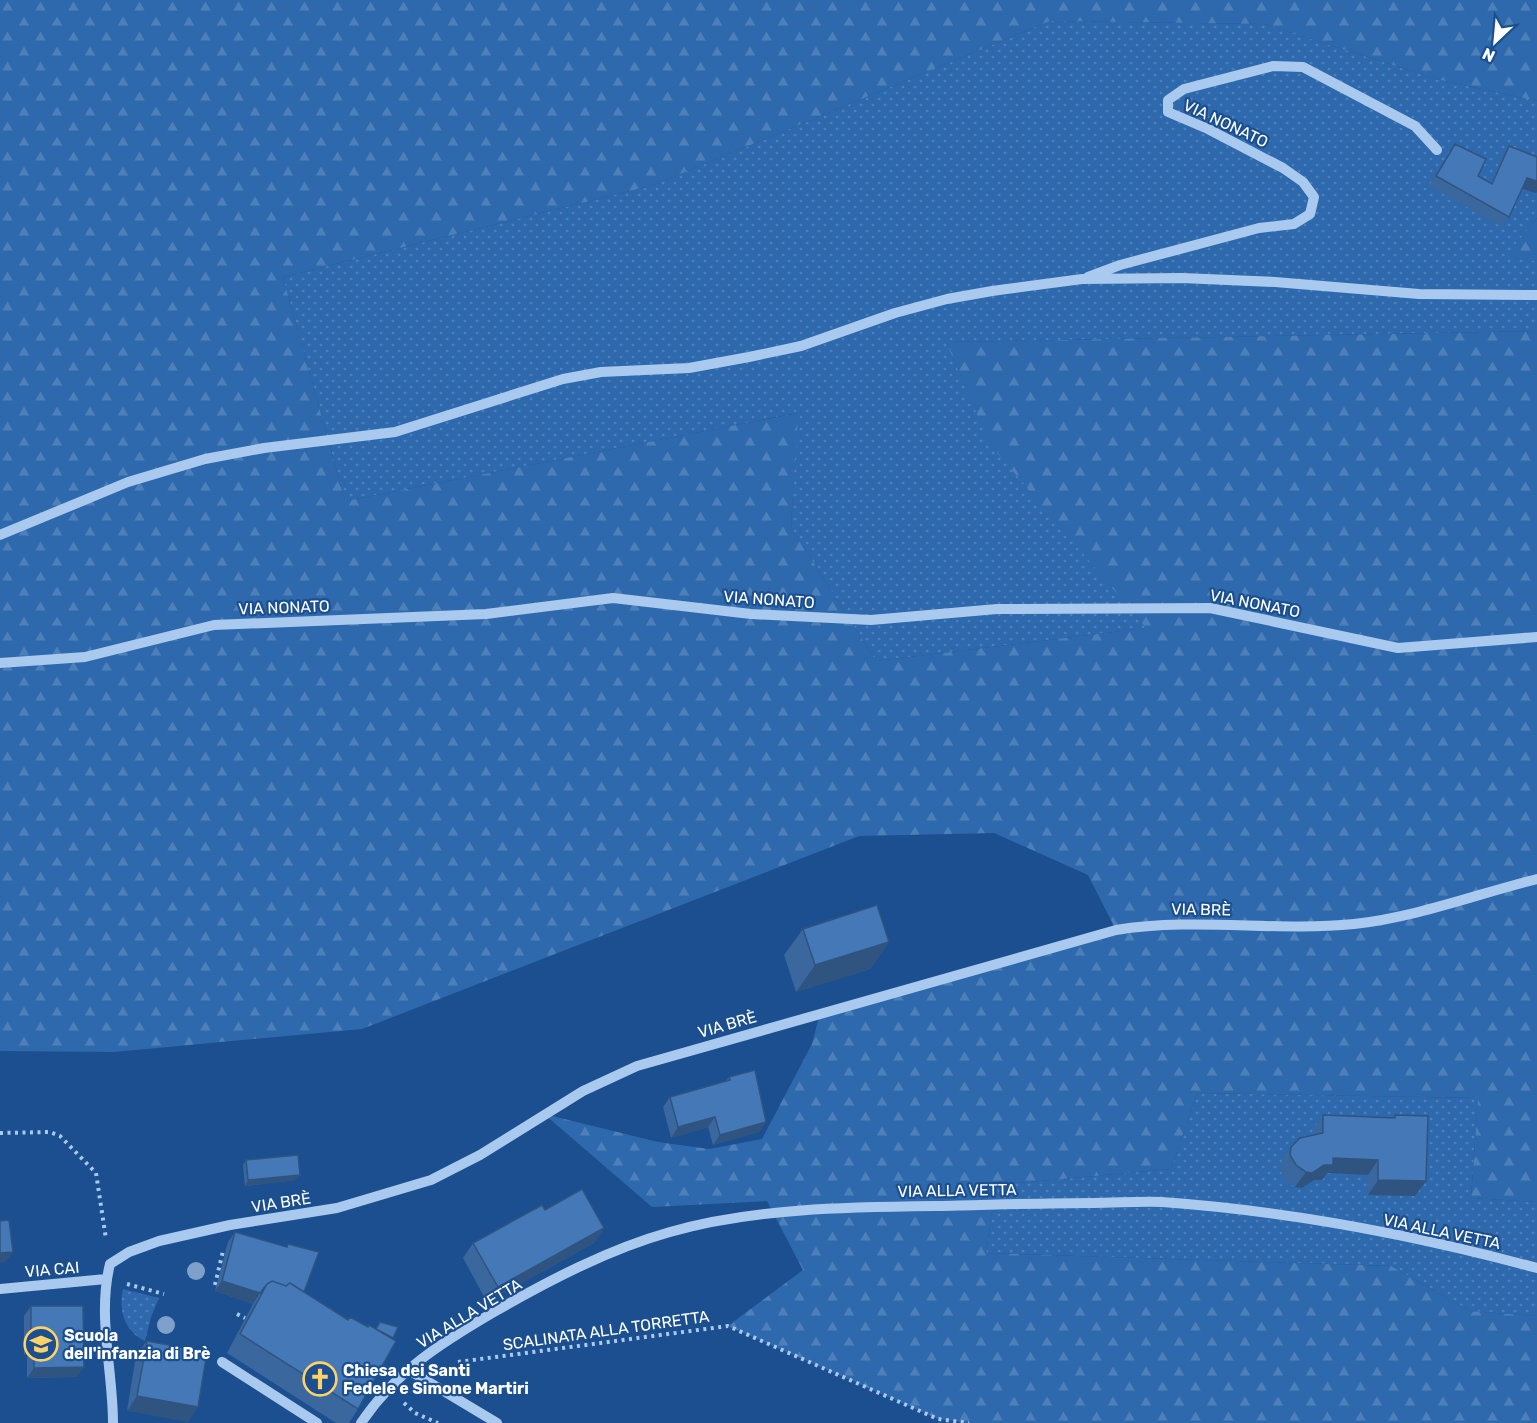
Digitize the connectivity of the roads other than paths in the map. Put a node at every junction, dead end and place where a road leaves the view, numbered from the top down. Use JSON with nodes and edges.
{"nodes":[{"id":1,"x":1437,"y":150,"type":"dead end"},
{"id":2,"x":1082,"y":279,"type":"junction"},
{"id":3,"x":1537,"y":295,"type":"edge"},
{"id":4,"x":0,"y":535,"type":"edge"},
{"id":5,"x":1537,"y":637,"type":"edge"},
{"id":6,"x":0,"y":663,"type":"edge"},
{"id":7,"x":1537,"y":879,"type":"edge"},
{"id":8,"x":1537,"y":1268,"type":"edge"},
{"id":9,"x":106,"y":1279,"type":"junction"},
{"id":10,"x":0,"y":1289,"type":"edge"},
{"id":11,"x":222,"y":1362,"type":"dead end"},
{"id":12,"x":407,"y":1369,"type":"junction"},
{"id":13,"x":113,"y":1423,"type":"edge"},
{"id":14,"x":318,"y":1423,"type":"edge"},
{"id":15,"x":361,"y":1423,"type":"edge"},
{"id":16,"x":497,"y":1423,"type":"edge"}],
"edges":[{"from":1,"to":2,"type":"street","name":"VIA NONATO"},
{"from":2,"to":3,"type":"street","name":"VIA NONATO"},
{"from":2,"to":4,"type":"street","name":"VIA NONATO"},
{"from":5,"to":6,"type":"street","name":"VIA NONATO"},
{"from":7,"to":9,"type":"street","name":"VIA BRÈ"},
{"from":8,"to":12,"type":"street","name":"VIA ALLA VETTA"},
{"from":9,"to":10,"type":"street","name":"VIA CAI"},
{"from":9,"to":13,"type":"street"},
{"from":11,"to":14,"type":"street"},
{"from":12,"to":15,"type":"street","name":"VIA ALLA VETTA"},
{"from":12,"to":16,"type":"street"}]}
